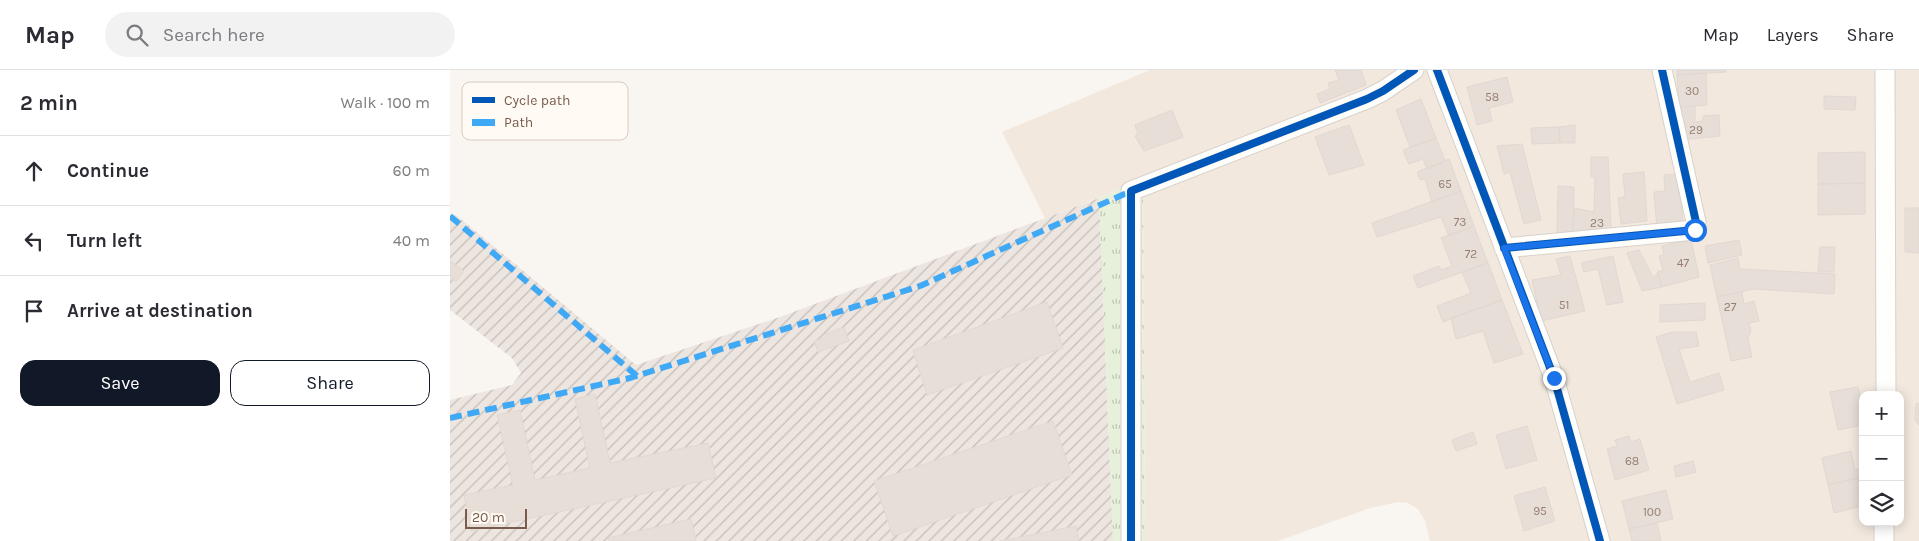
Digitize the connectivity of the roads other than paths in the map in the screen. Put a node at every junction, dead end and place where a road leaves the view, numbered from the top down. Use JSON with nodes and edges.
{"nodes":[{"id":1,"x":1414,"y":70,"type":"edge"},
{"id":2,"x":1437,"y":70,"type":"edge"},
{"id":3,"x":1662,"y":70,"type":"edge"},
{"id":4,"x":1885,"y":70,"type":"edge"},
{"id":5,"x":1504,"y":248,"type":"junction"},
{"id":6,"x":1886,"y":391,"type":"edge"},
{"id":7,"x":1884,"y":526,"type":"edge"},
{"id":8,"x":1131,"y":541,"type":"edge"},
{"id":9,"x":1600,"y":541,"type":"edge"},
{"id":10,"x":1884,"y":541,"type":"edge"}],
"edges":[{"from":1,"to":8,"type":"street"},
{"from":2,"to":5,"type":"street"},
{"from":3,"to":5,"type":"street"},
{"from":4,"to":6,"type":"street"},
{"from":5,"to":9,"type":"street"},
{"from":7,"to":10,"type":"street"}]}
